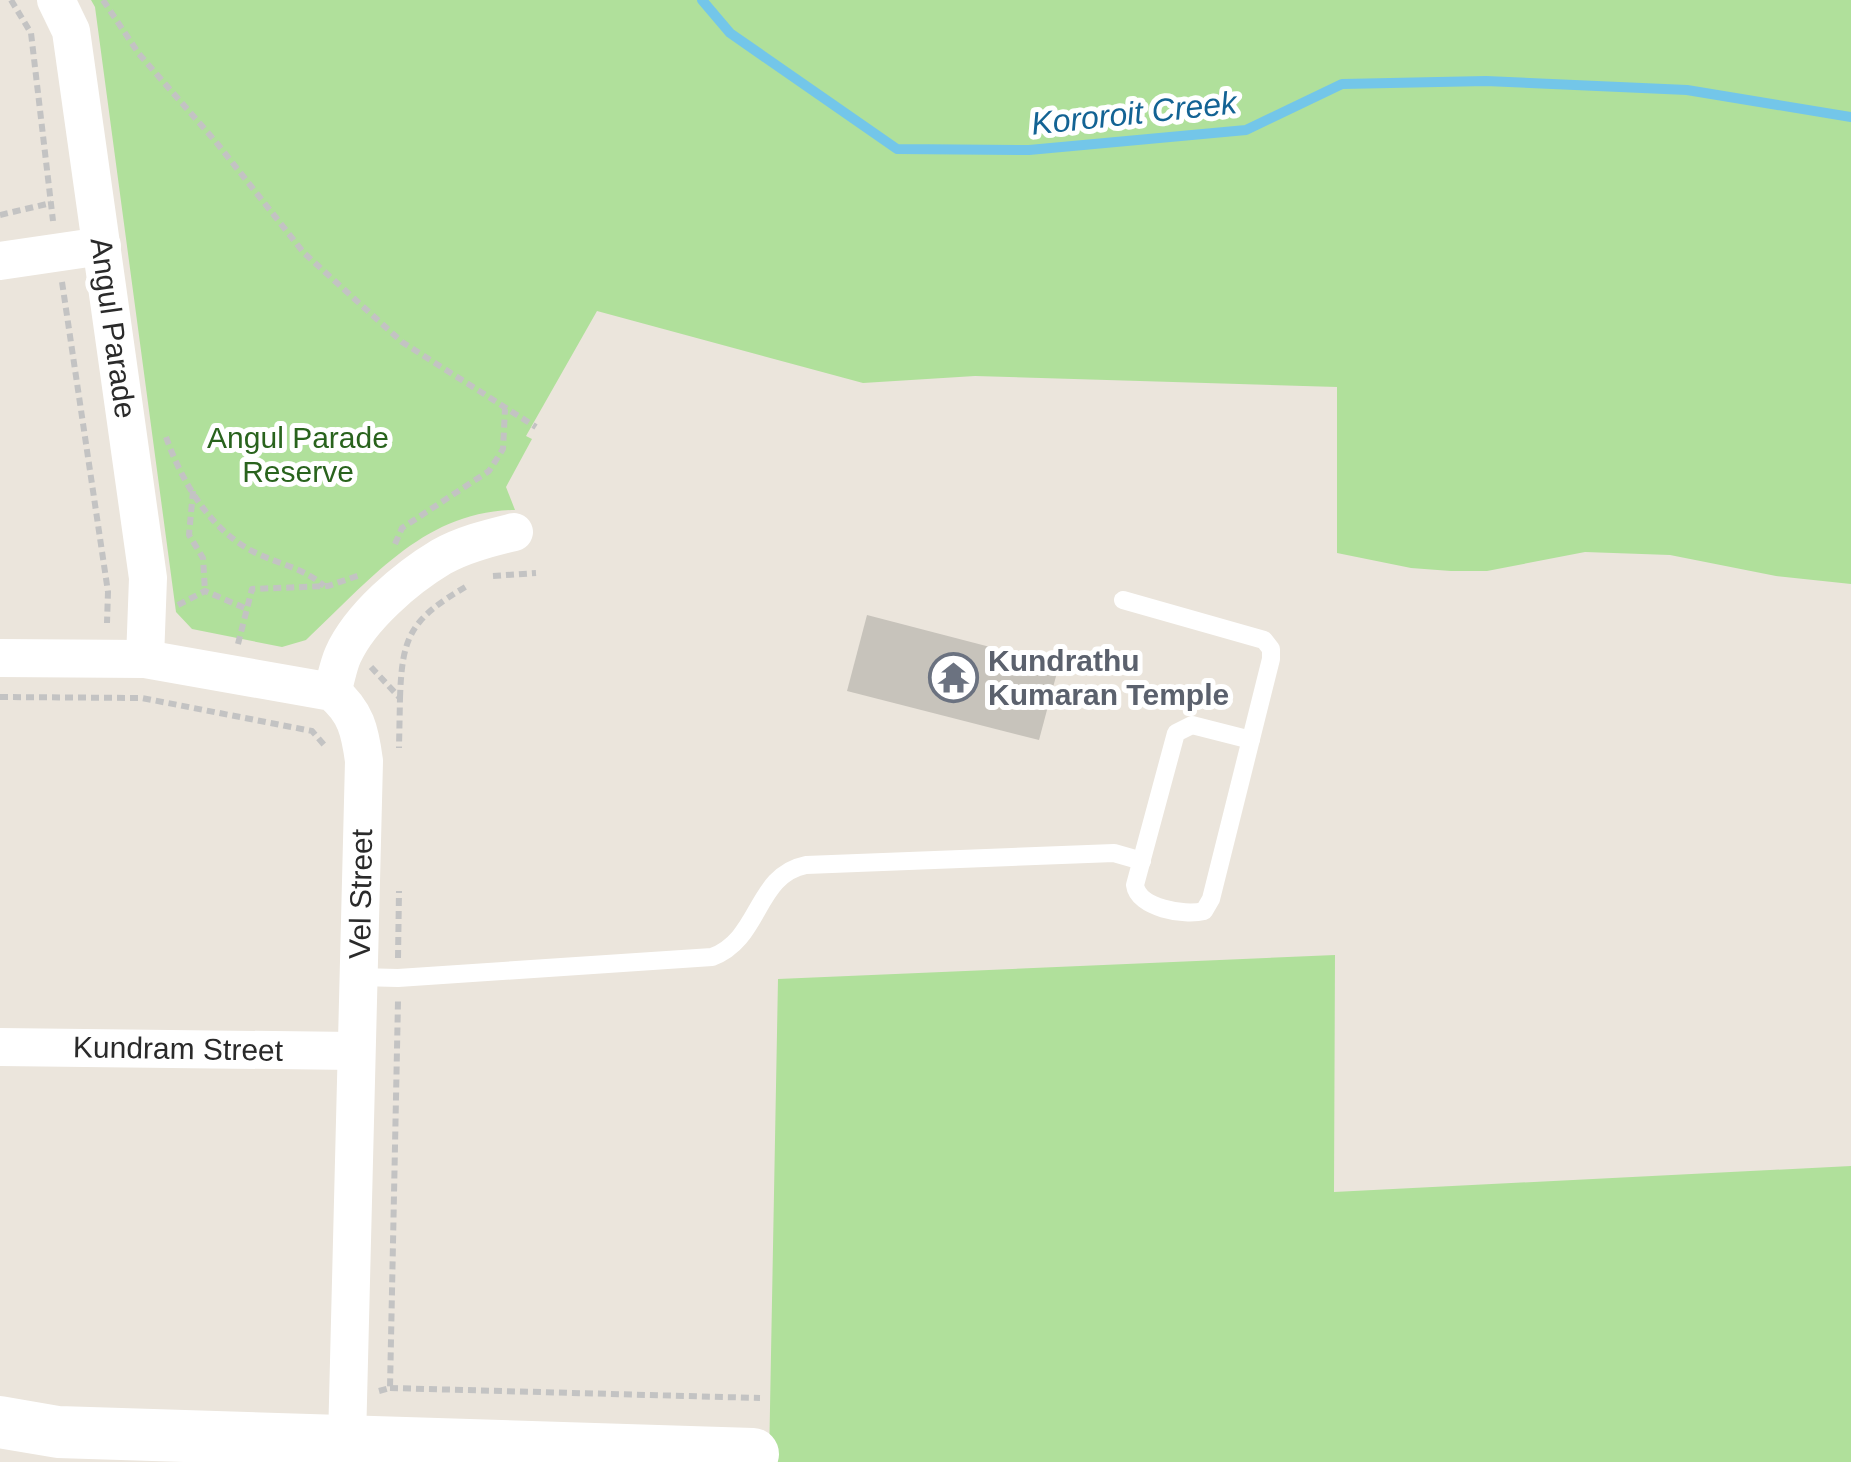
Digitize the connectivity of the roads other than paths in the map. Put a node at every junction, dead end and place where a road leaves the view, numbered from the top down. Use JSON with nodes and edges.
{"nodes":[{"id":1,"x":56,"y":0,"type":"edge"},
{"id":2,"x":102,"y":246,"type":"junction"},
{"id":3,"x":0,"y":261,"type":"edge"},
{"id":4,"x":514,"y":532,"type":"dead end"},
{"id":5,"x":1123,"y":600,"type":"dead end"},
{"id":6,"x":147,"y":643,"type":"junction"},
{"id":7,"x":0,"y":658,"type":"edge"},
{"id":8,"x":332,"y":692,"type":"junction"},
{"id":9,"x":1251,"y":740,"type":"junction"},
{"id":10,"x":1142,"y":860,"type":"junction"},
{"id":11,"x":358,"y":977,"type":"junction"},
{"id":12,"x":0,"y":1048,"type":"edge"},
{"id":13,"x":355,"y":1050,"type":"junction"},
{"id":14,"x":0,"y":1422,"type":"edge"},
{"id":15,"x":0,"y":1440,"type":"edge"},
{"id":16,"x":58,"y":1440,"type":"junction"},
{"id":17,"x":347,"y":1442,"type":"junction"},
{"id":18,"x":753,"y":1454,"type":"dead end"},
{"id":19,"x":590,"y":1456,"type":"edge"}],
"edges":[{"from":1,"to":2,"type":"street","name":"Angul Parade"},
{"from":2,"to":3,"type":"street"},
{"from":2,"to":6,"type":"street","name":"Angul Parade"},
{"from":4,"to":8,"type":"street"},
{"from":5,"to":9,"type":"lane"},
{"from":6,"to":7,"type":"street"},
{"from":6,"to":8,"type":"street"},
{"from":8,"to":11,"type":"street","name":"Vel Street"},
{"from":9,"to":10,"type":"lane"},
{"from":9,"to":10,"type":"lane"},
{"from":10,"to":11,"type":"lane"},
{"from":11,"to":13,"type":"street","name":"Vel Street"},
{"from":12,"to":13,"type":"street","name":"Kundram Street"},
{"from":13,"to":17,"type":"street","name":"Vel Street"},
{"from":14,"to":16,"type":"street"},
{"from":15,"to":16,"type":"street"},
{"from":16,"to":17,"type":"street"},
{"from":17,"to":19,"type":"street"},
{"from":18,"to":19,"type":"street"}]}
